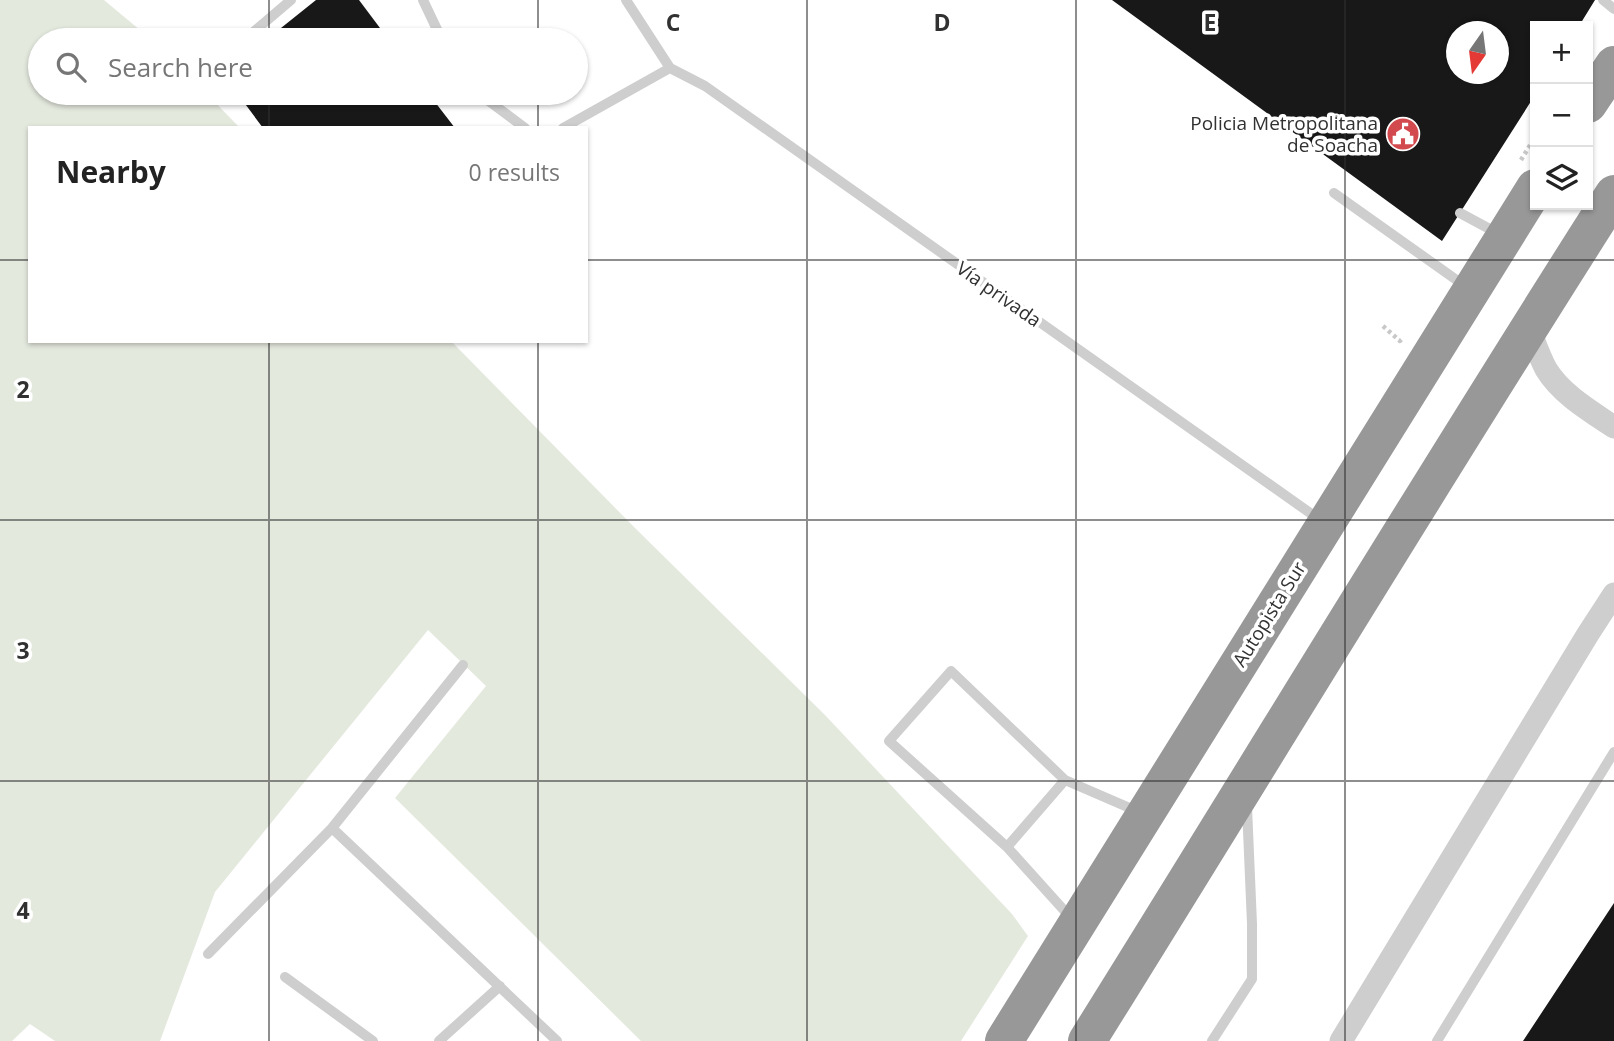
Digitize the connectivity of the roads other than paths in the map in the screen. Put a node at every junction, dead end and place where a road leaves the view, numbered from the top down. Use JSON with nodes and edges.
{"nodes":[{"id":1,"x":291,"y":0,"type":"edge"},
{"id":2,"x":423,"y":0,"type":"edge"},
{"id":3,"x":626,"y":0,"type":"edge"},
{"id":4,"x":1603,"y":0,"type":"edge"},
{"id":5,"x":1614,"y":9,"type":"edge"},
{"id":6,"x":258,"y":28,"type":"edge"},
{"id":7,"x":436,"y":28,"type":"edge"},
{"id":8,"x":1614,"y":65,"type":"edge"},
{"id":9,"x":670,"y":68,"type":"junction"},
{"id":10,"x":1593,"y":96,"type":"edge"},
{"id":11,"x":494,"y":105,"type":"edge"},
{"id":12,"x":523,"y":126,"type":"edge"},
{"id":13,"x":568,"y":126,"type":"edge"},
{"id":14,"x":1334,"y":193,"type":"dead end"},
{"id":15,"x":1614,"y":194,"type":"edge"},
{"id":16,"x":1530,"y":196,"type":"edge"},
{"id":17,"x":1460,"y":213,"type":"dead end"},
{"id":18,"x":1504,"y":237,"type":"junction"},
{"id":19,"x":1470,"y":290,"type":"junction"},
{"id":20,"x":1529,"y":328,"type":"junction"},
{"id":21,"x":1614,"y":427,"type":"edge"},
{"id":22,"x":1325,"y":523,"type":"junction"},
{"id":23,"x":1614,"y":594,"type":"edge"},
{"id":24,"x":463,"y":665,"type":"dead end"},
{"id":25,"x":1614,"y":752,"type":"edge"},
{"id":26,"x":1065,"y":780,"type":"junction"},
{"id":27,"x":1246,"y":787,"type":"junction"},
{"id":28,"x":1145,"y":814,"type":"junction"},
{"id":29,"x":332,"y":828,"type":"junction"},
{"id":30,"x":1007,"y":847,"type":"junction"},
{"id":31,"x":1077,"y":924,"type":"junction"},
{"id":32,"x":208,"y":954,"type":"dead end"},
{"id":33,"x":285,"y":977,"type":"dead end"},
{"id":34,"x":500,"y":986,"type":"junction"},
{"id":35,"x":373,"y":1041,"type":"edge"},
{"id":36,"x":439,"y":1041,"type":"edge"},
{"id":37,"x":557,"y":1041,"type":"edge"},
{"id":38,"x":1004,"y":1041,"type":"edge"},
{"id":39,"x":1087,"y":1041,"type":"edge"},
{"id":40,"x":1212,"y":1041,"type":"edge"},
{"id":41,"x":1341,"y":1041,"type":"edge"},
{"id":42,"x":1437,"y":1041,"type":"edge"}],
"edges":[{"from":1,"to":6,"type":"lane"},
{"from":2,"to":7,"type":"lane"},
{"from":3,"to":9,"type":"lane"},
{"from":4,"to":5,"type":"lane"},
{"from":8,"to":10,"type":"highway"},
{"from":9,"to":13,"type":"lane"},
{"from":9,"to":22,"type":"lane","name":"Vía privada"},
{"from":11,"to":12,"type":"lane"},
{"from":14,"to":19,"type":"lane"},
{"from":15,"to":20,"type":"highway"},
{"from":16,"to":18,"type":"highway","name":"Autopista Sur"},
{"from":17,"to":18,"type":"lane"},
{"from":18,"to":19,"type":"highway","name":"Autopista Sur"},
{"from":19,"to":22,"type":"highway","name":"Autopista Sur"},
{"from":20,"to":21,"type":"street"},
{"from":20,"to":27,"type":"highway"},
{"from":22,"to":28,"type":"highway","name":"Autopista Sur"},
{"from":23,"to":41,"type":"street"},
{"from":24,"to":29,"type":"lane"},
{"from":25,"to":42,"type":"lane"},
{"from":26,"to":28,"type":"lane"},
{"from":26,"to":30,"type":"lane"},
{"from":26,"to":30,"type":"lane"},
{"from":27,"to":39,"type":"highway"},
{"from":27,"to":40,"type":"lane"},
{"from":28,"to":31,"type":"highway","name":"Autopista Sur"},
{"from":29,"to":32,"type":"lane"},
{"from":29,"to":34,"type":"lane"},
{"from":30,"to":31,"type":"lane"},
{"from":31,"to":38,"type":"highway","name":"Autopista Sur"},
{"from":33,"to":35,"type":"lane"},
{"from":34,"to":36,"type":"lane"},
{"from":34,"to":37,"type":"lane"}]}
